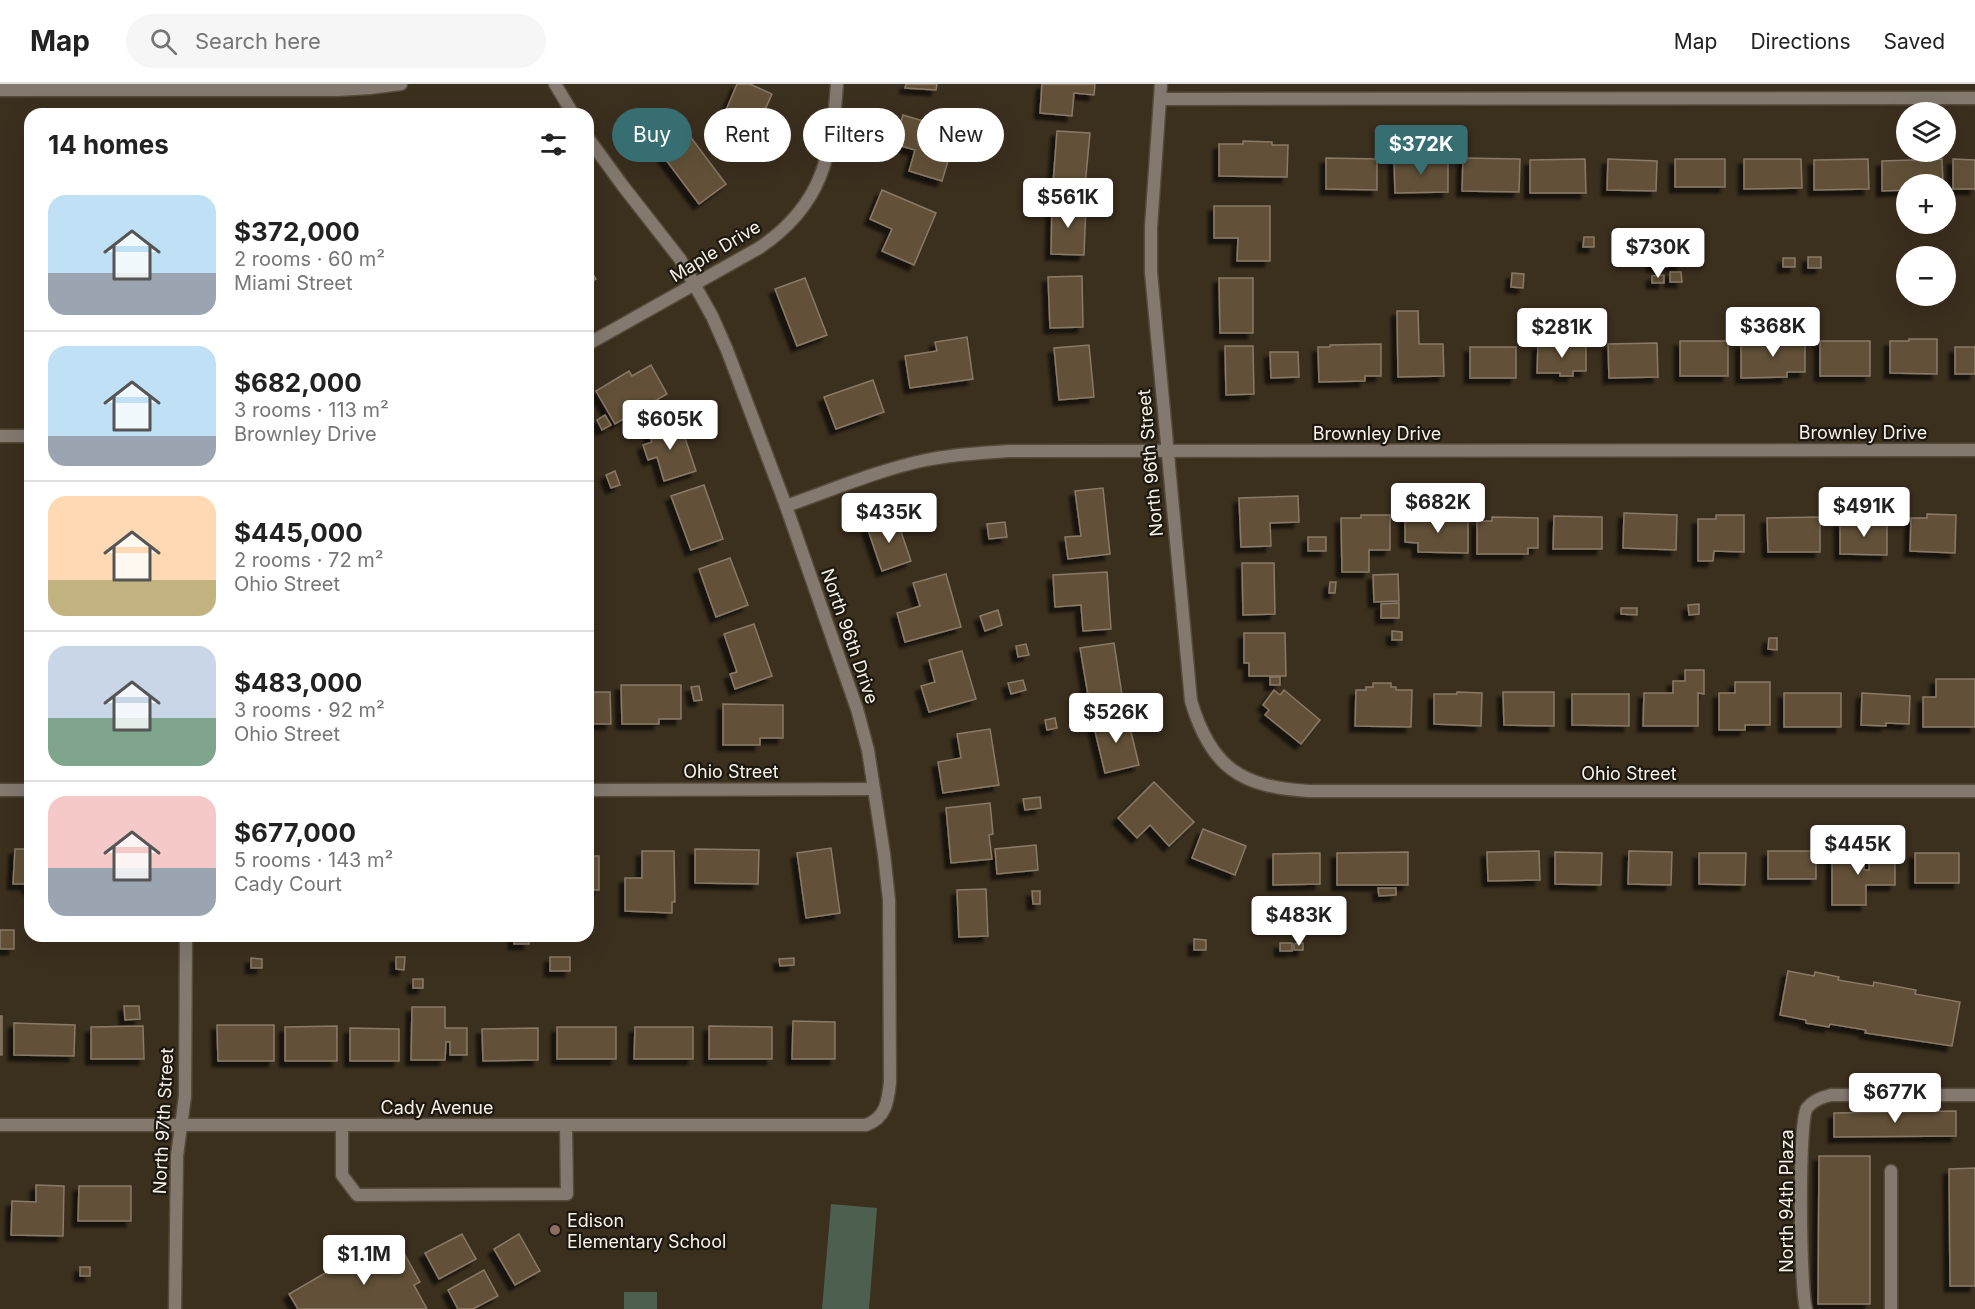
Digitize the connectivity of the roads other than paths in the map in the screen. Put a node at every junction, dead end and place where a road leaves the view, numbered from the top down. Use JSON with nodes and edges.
{"nodes":[{"id":1,"x":401,"y":84,"type":"edge"},
{"id":2,"x":555,"y":84,"type":"edge"},
{"id":3,"x":837,"y":84,"type":"edge"},
{"id":4,"x":1161,"y":84,"type":"edge"},
{"id":5,"x":0,"y":90,"type":"edge"},
{"id":6,"x":1975,"y":98,"type":"edge"},
{"id":7,"x":1160,"y":99,"type":"junction"},
{"id":8,"x":569,"y":108,"type":"edge"},
{"id":9,"x":594,"y":146,"type":"edge"},
{"id":10,"x":695,"y":285,"type":"junction"},
{"id":11,"x":594,"y":341,"type":"edge"},
{"id":12,"x":0,"y":436,"type":"edge"},
{"id":13,"x":24,"y":436,"type":"edge"},
{"id":14,"x":1975,"y":450,"type":"edge"},
{"id":15,"x":1167,"y":451,"type":"junction"},
{"id":16,"x":786,"y":506,"type":"junction"},
{"id":17,"x":874,"y":789,"type":"junction"},
{"id":18,"x":0,"y":790,"type":"edge"},
{"id":19,"x":24,"y":790,"type":"edge"},
{"id":20,"x":594,"y":790,"type":"edge"},
{"id":21,"x":1284,"y":790,"type":"joint"},
{"id":22,"x":1975,"y":792,"type":"edge"},
{"id":23,"x":186,"y":942,"type":"edge"},
{"id":24,"x":1975,"y":1095,"type":"edge"},
{"id":25,"x":873,"y":1122,"type":"joint"},
{"id":26,"x":0,"y":1125,"type":"edge"},
{"id":27,"x":342,"y":1125,"type":"junction"},
{"id":28,"x":566,"y":1125,"type":"junction"},
{"id":29,"x":182,"y":1126,"type":"junction"},
{"id":30,"x":1891,"y":1171,"type":"dead end"},
{"id":31,"x":175,"y":1309,"type":"edge"},
{"id":32,"x":1806,"y":1309,"type":"edge"},
{"id":33,"x":1891,"y":1309,"type":"edge"}],
"edges":[{"from":1,"to":5,"type":"street"},
{"from":2,"to":8,"type":"street"},
{"from":3,"to":10,"type":"street","name":"Maple Drive"},
{"from":4,"to":7,"type":"street","name":"North 96th Street"},
{"from":6,"to":7,"type":"street"},
{"from":7,"to":15,"type":"street","name":"North 96th Street"},
{"from":9,"to":10,"type":"street","name":"North 96th Drive"},
{"from":10,"to":11,"type":"street","name":"Maple Drive"},
{"from":10,"to":16,"type":"street","name":"North 96th Drive"},
{"from":12,"to":13,"type":"street"},
{"from":14,"to":15,"type":"street","name":"Brownley Drive"},
{"from":15,"to":16,"type":"street","name":"Brownley Drive"},
{"from":15,"to":21,"type":"street","name":"North 96th Street"},
{"from":16,"to":17,"type":"street","name":"North 96th Drive"},
{"from":17,"to":20,"type":"street","name":"Ohio Street"},
{"from":17,"to":25,"type":"street","name":"North 96th Drive"},
{"from":18,"to":19,"type":"street"},
{"from":21,"to":22,"type":"street","name":"Ohio Street"},
{"from":23,"to":29,"type":"street","name":"North 97th Street"},
{"from":24,"to":32,"type":"street","name":"North 94th Plaza"},
{"from":25,"to":28,"type":"street","name":"Cady Avenue"},
{"from":26,"to":29,"type":"street","name":"Cady Avenue"},
{"from":27,"to":28,"type":"street","name":"Cady Avenue"},
{"from":27,"to":28,"type":"street"},
{"from":27,"to":29,"type":"street","name":"Cady Avenue"},
{"from":29,"to":31,"type":"street","name":"North 97th Street"},
{"from":30,"to":33,"type":"street"}]}
